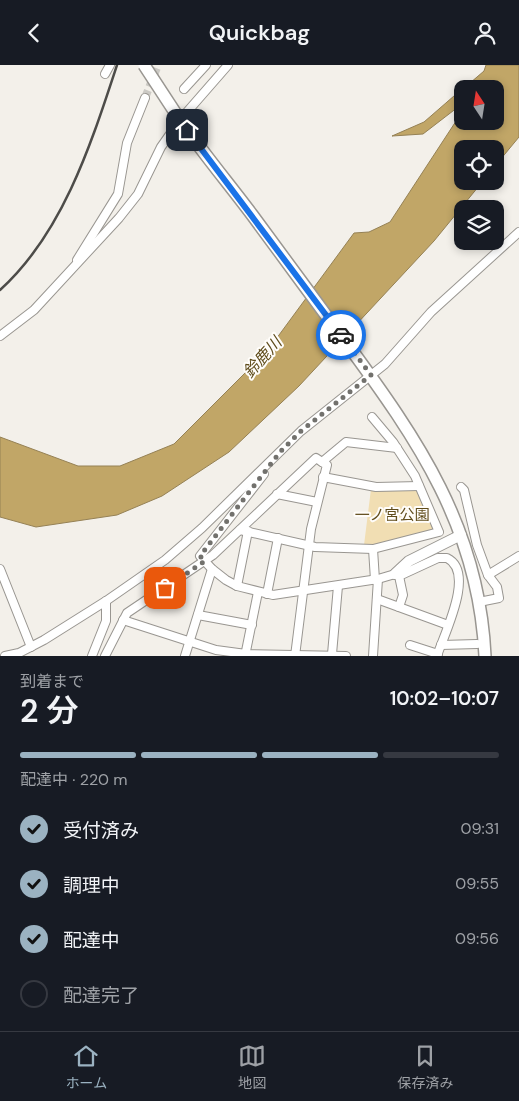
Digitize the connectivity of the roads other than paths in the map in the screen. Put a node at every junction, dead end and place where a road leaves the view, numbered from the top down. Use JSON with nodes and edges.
{"nodes":[{"id":1,"x":110,"y":65,"type":"edge"},
{"id":2,"x":144,"y":65,"type":"edge"},
{"id":3,"x":206,"y":65,"type":"edge"},
{"id":4,"x":228,"y":65,"type":"edge"},
{"id":5,"x":105,"y":74,"type":"dead end"},
{"id":6,"x":184,"y":89,"type":"dead end"},
{"id":7,"x":145,"y":98,"type":"tunnel mouth"},
{"id":8,"x":180,"y":120,"type":"junction"},
{"id":9,"x":519,"y":232,"type":"edge"},
{"id":10,"x":67,"y":276,"type":"junction"},
{"id":11,"x":0,"y":336,"type":"edge"},
{"id":12,"x":369,"y":373,"type":"junction"},
{"id":13,"x":372,"y":417,"type":"dead end"},
{"id":14,"x":397,"y":448,"type":"junction"},
{"id":15,"x":280,"y":452,"type":"junction"},
{"id":16,"x":322,"y":462,"type":"junction"},
{"id":17,"x":323,"y":477,"type":"junction"},
{"id":18,"x":419,"y":486,"type":"junction"},
{"id":19,"x":461,"y":487,"type":"dead end"},
{"id":20,"x":277,"y":494,"type":"junction"},
{"id":21,"x":318,"y":502,"type":"junction"},
{"id":22,"x":244,"y":531,"type":"junction"},
{"id":23,"x":461,"y":535,"type":"junction"},
{"id":24,"x":278,"y":538,"type":"junction"},
{"id":25,"x":309,"y":545,"type":"junction"},
{"id":26,"x":373,"y":549,"type":"junction"},
{"id":27,"x":519,"y":556,"type":"edge"},
{"id":28,"x":205,"y":561,"type":"junction"},
{"id":29,"x":0,"y":569,"type":"edge"},
{"id":30,"x":212,"y":569,"type":"junction"},
{"id":31,"x":397,"y":575,"type":"junction"},
{"id":32,"x":488,"y":575,"type":"junction"},
{"id":33,"x":376,"y":580,"type":"junction"},
{"id":34,"x":237,"y":586,"type":"junction"},
{"id":35,"x":338,"y":586,"type":"junction"},
{"id":36,"x":304,"y":590,"type":"junction"},
{"id":37,"x":258,"y":592,"type":"junction"},
{"id":38,"x":267,"y":594,"type":"junction"},
{"id":39,"x":377,"y":599,"type":"junction"},
{"id":40,"x":106,"y":601,"type":"junction"},
{"id":41,"x":479,"y":602,"type":"junction"},
{"id":42,"x":399,"y":607,"type":"junction"},
{"id":43,"x":198,"y":615,"type":"junction"},
{"id":44,"x":123,"y":620,"type":"junction"},
{"id":45,"x":252,"y":625,"type":"junction"},
{"id":46,"x":448,"y":625,"type":"junction"},
{"id":47,"x":189,"y":643,"type":"junction"},
{"id":48,"x":477,"y":644,"type":"dead end"},
{"id":49,"x":410,"y":645,"type":"dead end"},
{"id":50,"x":441,"y":645,"type":"junction"},
{"id":51,"x":31,"y":647,"type":"junction"},
{"id":52,"x":332,"y":654,"type":"junction"},
{"id":53,"x":246,"y":655,"type":"edge"},
{"id":54,"x":295,"y":655,"type":"edge"},
{"id":55,"x":321,"y":655,"type":"edge"},
{"id":56,"x":437,"y":655,"type":"edge"},
{"id":57,"x":5,"y":656,"type":"edge"},
{"id":58,"x":92,"y":656,"type":"edge"},
{"id":59,"x":105,"y":656,"type":"edge"},
{"id":60,"x":185,"y":656,"type":"edge"},
{"id":61,"x":346,"y":656,"type":"edge"},
{"id":62,"x":373,"y":656,"type":"edge"},
{"id":63,"x":485,"y":656,"type":"edge"}],
"edges":[{"from":1,"to":5,"type":"street"},
{"from":2,"to":8,"type":"main road","bridge":true},
{"from":3,"to":6,"type":"street"},
{"from":4,"to":8,"type":"street"},
{"from":7,"to":10,"type":"street"},
{"from":8,"to":10,"type":"street"},
{"from":8,"to":12,"type":"main road"},
{"from":9,"to":12,"type":"street"},
{"from":10,"to":11,"type":"street"},
{"from":12,"to":15,"type":"street"},
{"from":12,"to":23,"type":"main road"},
{"from":13,"to":14,"type":"street"},
{"from":14,"to":16,"type":"street"},
{"from":14,"to":18,"type":"street"},
{"from":15,"to":28,"type":"street"},
{"from":15,"to":40,"type":"street"},
{"from":16,"to":17,"type":"street"},
{"from":16,"to":20,"type":"street"},
{"from":17,"to":18,"type":"street"},
{"from":17,"to":21,"type":"street"},
{"from":18,"to":26,"type":"street"},
{"from":19,"to":32,"type":"street"},
{"from":20,"to":21,"type":"street"},
{"from":20,"to":22,"type":"street"},
{"from":21,"to":25,"type":"street"},
{"from":22,"to":24,"type":"street"},
{"from":22,"to":28,"type":"street"},
{"from":22,"to":34,"type":"street"},
{"from":23,"to":31,"type":"street"},
{"from":23,"to":41,"type":"main road"},
{"from":24,"to":25,"type":"street"},
{"from":24,"to":38,"type":"street"},
{"from":25,"to":26,"type":"street"},
{"from":25,"to":36,"type":"street"},
{"from":26,"to":33,"type":"street"},
{"from":27,"to":32,"type":"street"},
{"from":28,"to":30,"type":"street"},
{"from":28,"to":44,"type":"street"},
{"from":29,"to":51,"type":"street"},
{"from":30,"to":34,"type":"street"},
{"from":30,"to":43,"type":"street"},
{"from":31,"to":33,"type":"street"},
{"from":31,"to":42,"type":"street"},
{"from":31,"to":46,"type":"street"},
{"from":32,"to":41,"type":"street"},
{"from":33,"to":35,"type":"street"},
{"from":33,"to":39,"type":"street"},
{"from":34,"to":37,"type":"street"},
{"from":35,"to":36,"type":"street"},
{"from":35,"to":52,"type":"street"},
{"from":36,"to":38,"type":"street"},
{"from":36,"to":54,"type":"street"},
{"from":37,"to":38,"type":"street"},
{"from":37,"to":45,"type":"street"},
{"from":39,"to":42,"type":"street"},
{"from":39,"to":62,"type":"street"},
{"from":40,"to":51,"type":"street"},
{"from":40,"to":58,"type":"street"},
{"from":41,"to":63,"type":"main road"},
{"from":42,"to":46,"type":"street"},
{"from":43,"to":45,"type":"street"},
{"from":43,"to":47,"type":"street"},
{"from":44,"to":47,"type":"street"},
{"from":44,"to":59,"type":"street"},
{"from":45,"to":53,"type":"street"},
{"from":46,"to":50,"type":"street"},
{"from":47,"to":53,"type":"street"},
{"from":47,"to":60,"type":"street"},
{"from":48,"to":50,"type":"street"},
{"from":49,"to":56,"type":"street"},
{"from":50,"to":56,"type":"street"},
{"from":51,"to":57,"type":"street"},
{"from":52,"to":55,"type":"street"},
{"from":52,"to":61,"type":"street"},
{"from":53,"to":54,"type":"street"},
{"from":54,"to":55,"type":"street"}]}
